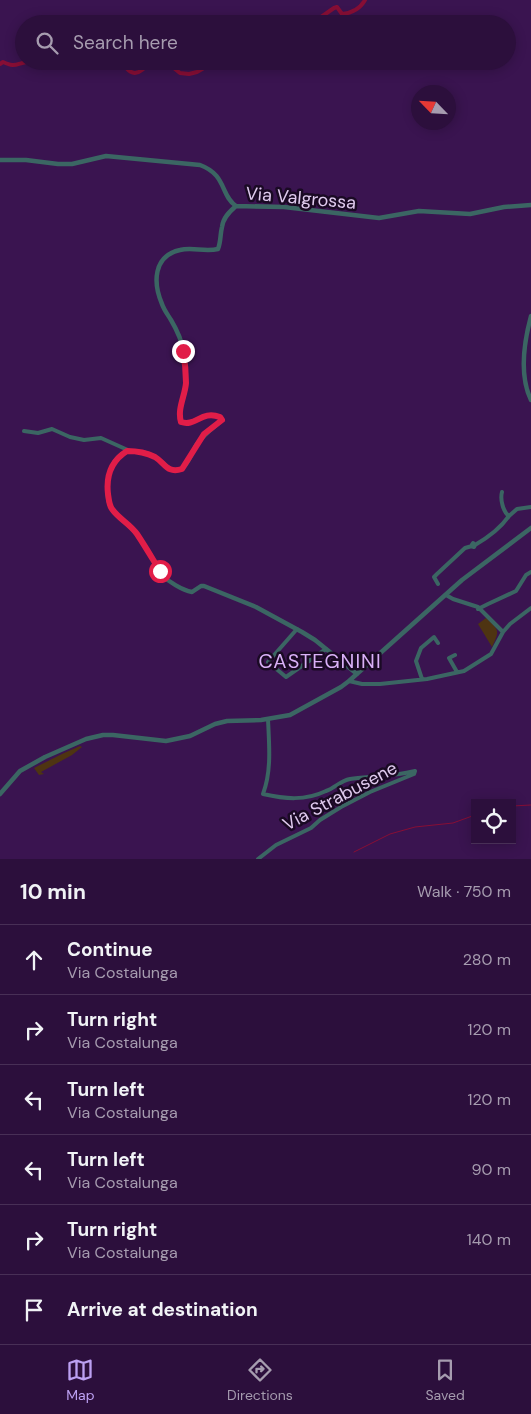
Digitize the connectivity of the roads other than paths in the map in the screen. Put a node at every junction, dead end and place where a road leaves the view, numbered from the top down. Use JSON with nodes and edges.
{"nodes":[{"id":1,"x":0,"y":160,"type":"edge"},
{"id":2,"x":531,"y":205,"type":"edge"},
{"id":3,"x":236,"y":206,"type":"junction"},
{"id":4,"x":531,"y":316,"type":"edge"},
{"id":5,"x":531,"y":400,"type":"edge"},
{"id":6,"x":24,"y":431,"type":"dead end"},
{"id":7,"x":130,"y":450,"type":"junction"},
{"id":8,"x":502,"y":492,"type":"dead end"},
{"id":9,"x":531,"y":507,"type":"edge"},
{"id":10,"x":509,"y":516,"type":"junction"},
{"id":11,"x":531,"y":528,"type":"edge"},
{"id":12,"x":531,"y":572,"type":"edge"},
{"id":13,"x":438,"y":584,"type":"dead end"},
{"id":14,"x":446,"y":595,"type":"junction"},
{"id":15,"x":531,"y":608,"type":"edge"},
{"id":16,"x":479,"y":609,"type":"junction"},
{"id":17,"x":297,"y":629,"type":"junction"},
{"id":18,"x":502,"y":632,"type":"junction"},
{"id":19,"x":438,"y":642,"type":"dead end"},
{"id":20,"x":326,"y":649,"type":"junction"},
{"id":21,"x":455,"y":655,"type":"dead end"},
{"id":22,"x":457,"y":672,"type":"junction"},
{"id":23,"x":357,"y":674,"type":"junction"},
{"id":24,"x":422,"y":679,"type":"junction"},
{"id":25,"x":349,"y":681,"type":"junction"},
{"id":26,"x":268,"y":719,"type":"junction"},
{"id":27,"x":0,"y":794,"type":"edge"},
{"id":28,"x":258,"y":859,"type":"edge"}],
"edges":[{"from":1,"to":3,"type":"street","name":"Via Valgrossa"},
{"from":2,"to":3,"type":"street","name":"Via Valgrossa"},
{"from":3,"to":7,"type":"street"},
{"from":4,"to":5,"type":"street"},
{"from":6,"to":7,"type":"street"},
{"from":7,"to":17,"type":"street"},
{"from":8,"to":10,"type":"street"},
{"from":9,"to":10,"type":"street"},
{"from":10,"to":13,"type":"street"},
{"from":11,"to":14,"type":"street"},
{"from":12,"to":16,"type":"street"},
{"from":14,"to":16,"type":"street"},
{"from":14,"to":23,"type":"street"},
{"from":15,"to":18,"type":"street"},
{"from":16,"to":18,"type":"street"},
{"from":17,"to":20,"type":"street"},
{"from":17,"to":20,"type":"street"},
{"from":18,"to":22,"type":"street"},
{"from":19,"to":24,"type":"street"},
{"from":20,"to":23,"type":"street"},
{"from":21,"to":22,"type":"street"},
{"from":22,"to":24,"type":"street"},
{"from":23,"to":25,"type":"street"},
{"from":24,"to":25,"type":"street"},
{"from":25,"to":26,"type":"street"},
{"from":26,"to":27,"type":"street"},
{"from":26,"to":28,"type":"street","name":"Via Strabusene"}]}
